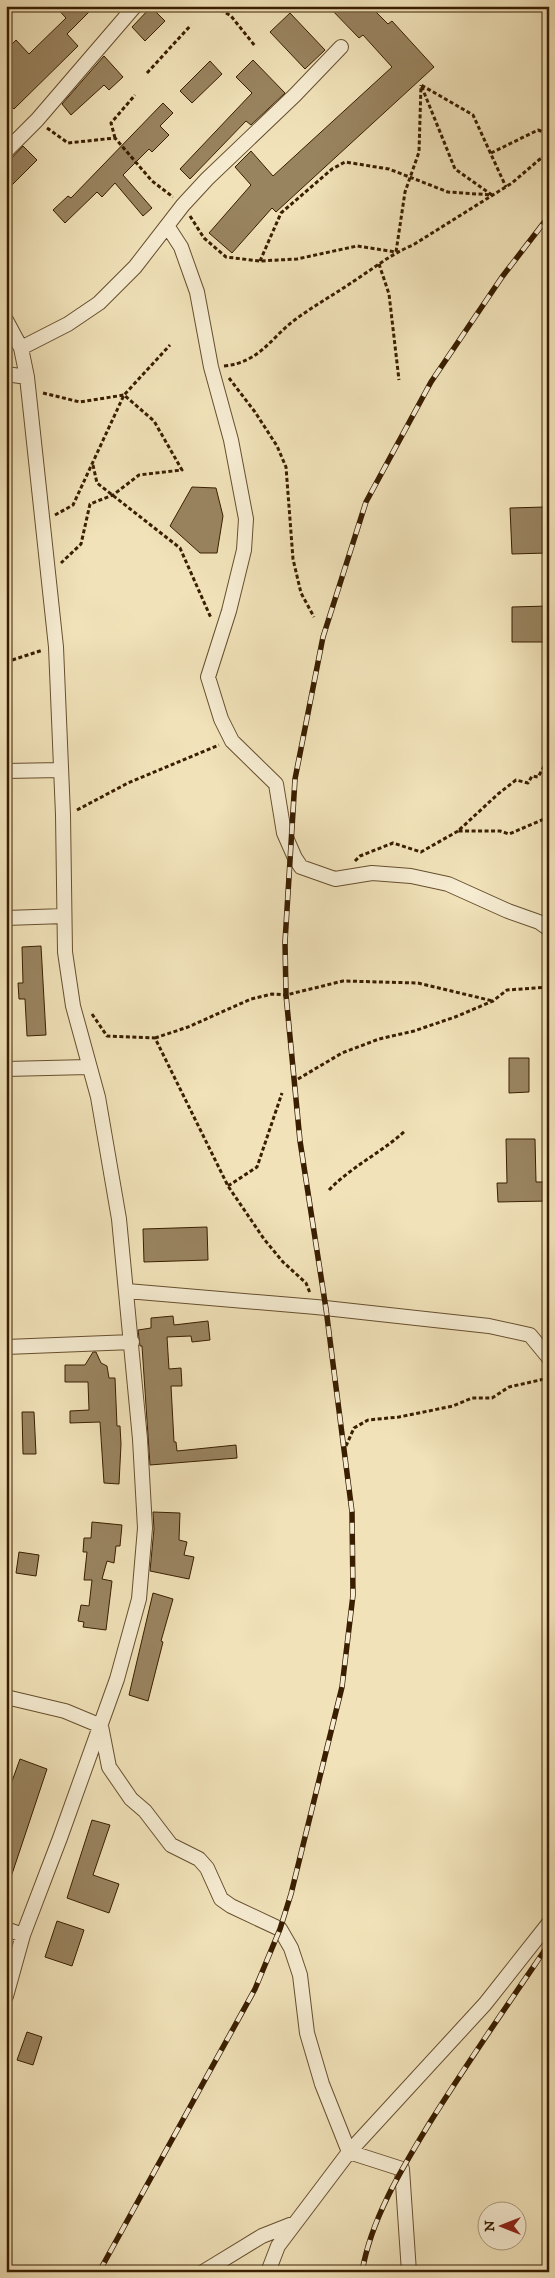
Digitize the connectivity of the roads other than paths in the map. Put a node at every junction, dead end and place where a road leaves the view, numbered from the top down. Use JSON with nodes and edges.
{"nodes":[{"id":1,"x":134,"y":6,"type":"edge"},
{"id":2,"x":341,"y":47,"type":"dead end"},
{"id":3,"x":6,"y":151,"type":"edge"},
{"id":4,"x":168,"y":227,"type":"junction"},
{"id":5,"x":6,"y":320,"type":"edge"},
{"id":6,"x":21,"y":348,"type":"junction"},
{"id":7,"x":6,"y":374,"type":"edge"},
{"id":8,"x":26,"y":377,"type":"junction"},
{"id":9,"x":60,"y":770,"type":"junction"},
{"id":10,"x":6,"y":771,"type":"edge"},
{"id":11,"x":64,"y":916,"type":"junction"},
{"id":12,"x":6,"y":918,"type":"edge"},
{"id":13,"x":549,"y":929,"type":"edge"},
{"id":14,"x":88,"y":1067,"type":"junction"},
{"id":15,"x":6,"y":1069,"type":"edge"},
{"id":16,"x":127,"y":1291,"type":"junction"},
{"id":17,"x":132,"y":1342,"type":"junction"},
{"id":18,"x":6,"y":1347,"type":"edge"},
{"id":19,"x":549,"y":1358,"type":"edge"},
{"id":20,"x":6,"y":1698,"type":"edge"},
{"id":21,"x":101,"y":1726,"type":"junction"},
{"id":22,"x":549,"y":1924,"type":"edge"},
{"id":23,"x":6,"y":1929,"type":"edge"},
{"id":24,"x":23,"y":1935,"type":"junction"},
{"id":25,"x":6,"y":1996,"type":"edge"},
{"id":26,"x":349,"y":2152,"type":"junction"},
{"id":27,"x":295,"y":2223,"type":"junction"},
{"id":28,"x":203,"y":2272,"type":"edge"},
{"id":29,"x":268,"y":2272,"type":"edge"},
{"id":30,"x":409,"y":2272,"type":"edge"}],
"edges":[{"from":1,"to":3,"type":"street"},
{"from":2,"to":4,"type":"street"},
{"from":4,"to":6,"type":"street"},
{"from":4,"to":13,"type":"street"},
{"from":5,"to":6,"type":"street"},
{"from":6,"to":8,"type":"street"},
{"from":7,"to":8,"type":"street"},
{"from":8,"to":9,"type":"street"},
{"from":9,"to":10,"type":"street"},
{"from":9,"to":11,"type":"street"},
{"from":11,"to":12,"type":"street"},
{"from":11,"to":14,"type":"street"},
{"from":14,"to":15,"type":"street"},
{"from":14,"to":16,"type":"street"},
{"from":16,"to":17,"type":"street"},
{"from":16,"to":19,"type":"street"},
{"from":17,"to":18,"type":"street"},
{"from":17,"to":21,"type":"street"},
{"from":20,"to":21,"type":"street"},
{"from":21,"to":24,"type":"street"},
{"from":21,"to":26,"type":"street"},
{"from":22,"to":26,"type":"street"},
{"from":23,"to":24,"type":"street"},
{"from":24,"to":25,"type":"street"},
{"from":26,"to":27,"type":"street"},
{"from":26,"to":30,"type":"street"},
{"from":27,"to":28,"type":"street"},
{"from":27,"to":29,"type":"street"}]}
